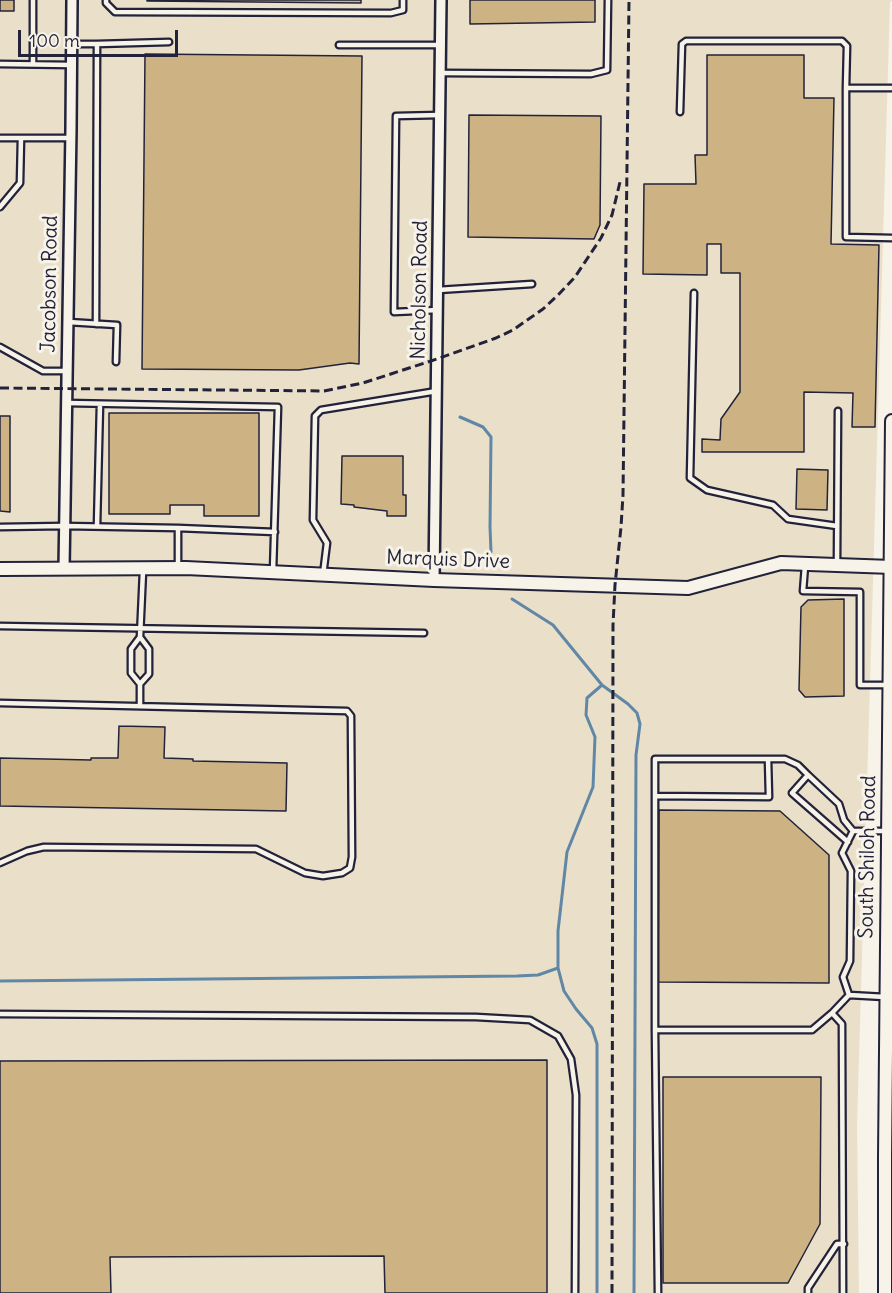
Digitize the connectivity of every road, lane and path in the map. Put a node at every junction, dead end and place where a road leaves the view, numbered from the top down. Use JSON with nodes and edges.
{"nodes":[{"id":1,"x":33,"y":0,"type":"edge"},
{"id":2,"x":72,"y":0,"type":"edge"},
{"id":3,"x":106,"y":0,"type":"edge"},
{"id":4,"x":403,"y":0,"type":"edge"},
{"id":5,"x":441,"y":0,"type":"edge"},
{"id":6,"x":608,"y":0,"type":"edge"},
{"id":7,"x":169,"y":42,"type":"dead end"},
{"id":8,"x":72,"y":44,"type":"junction"},
{"id":9,"x":97,"y":44,"type":"junction"},
{"id":10,"x":339,"y":45,"type":"dead end"},
{"id":11,"x":441,"y":45,"type":"junction"},
{"id":12,"x":0,"y":64,"type":"edge"},
{"id":13,"x":33,"y":64,"type":"junction"},
{"id":14,"x":72,"y":65,"type":"junction"},
{"id":15,"x":441,"y":73,"type":"junction"},
{"id":16,"x":846,"y":88,"type":"junction"},
{"id":17,"x":892,"y":88,"type":"edge"},
{"id":18,"x":680,"y":112,"type":"dead end"},
{"id":19,"x":440,"y":115,"type":"junction"},
{"id":20,"x":0,"y":138,"type":"edge"},
{"id":21,"x":21,"y":138,"type":"junction"},
{"id":22,"x":71,"y":138,"type":"junction"},
{"id":23,"x":0,"y":207,"type":"edge"},
{"id":24,"x":892,"y":238,"type":"edge"},
{"id":25,"x":532,"y":284,"type":"dead end"},
{"id":26,"x":438,"y":290,"type":"junction"},
{"id":27,"x":694,"y":293,"type":"dead end"},
{"id":28,"x":438,"y":310,"type":"junction"},
{"id":29,"x":68,"y":322,"type":"junction"},
{"id":30,"x":96,"y":324,"type":"junction"},
{"id":31,"x":0,"y":347,"type":"edge"},
{"id":32,"x":116,"y":362,"type":"dead end"},
{"id":33,"x":67,"y":371,"type":"junction"},
{"id":34,"x":437,"y":391,"type":"junction"},
{"id":35,"x":66,"y":404,"type":"junction"},
{"id":36,"x":100,"y":404,"type":"junction"},
{"id":37,"x":838,"y":411,"type":"dead end"},
{"id":38,"x":892,"y":421,"type":"edge"},
{"id":39,"x":892,"y":426,"type":"edge"},
{"id":40,"x":64,"y":526,"type":"junction"},
{"id":41,"x":97,"y":526,"type":"junction"},
{"id":42,"x":837,"y":526,"type":"junction"},
{"id":43,"x":0,"y":527,"type":"edge"},
{"id":44,"x":177,"y":528,"type":"junction"},
{"id":45,"x":274,"y":532,"type":"junction"},
{"id":46,"x":805,"y":564,"type":"junction"},
{"id":47,"x":837,"y":564,"type":"junction"},
{"id":48,"x":891,"y":567,"type":"edge"},
{"id":49,"x":64,"y":568,"type":"junction"},
{"id":50,"x":143,"y":568,"type":"junction"},
{"id":51,"x":178,"y":568,"type":"junction"},
{"id":52,"x":0,"y":569,"type":"edge"},
{"id":53,"x":273,"y":573,"type":"junction"},
{"id":54,"x":323,"y":575,"type":"junction"},
{"id":55,"x":434,"y":580,"type":"junction"},
{"id":56,"x":0,"y":626,"type":"edge"},
{"id":57,"x":140,"y":628,"type":"junction"},
{"id":58,"x":424,"y":633,"type":"dead end"},
{"id":59,"x":140,"y":637,"type":"junction"},
{"id":60,"x":140,"y":684,"type":"junction"},
{"id":61,"x":891,"y":685,"type":"edge"},
{"id":62,"x":0,"y":703,"type":"edge"},
{"id":63,"x":140,"y":706,"type":"junction"},
{"id":64,"x":768,"y":759,"type":"junction"},
{"id":65,"x":808,"y":775,"type":"junction"},
{"id":66,"x":655,"y":796,"type":"junction"},
{"id":67,"x":853,"y":831,"type":"junction"},
{"id":68,"x":890,"y":831,"type":"edge"},
{"id":69,"x":848,"y":842,"type":"junction"},
{"id":70,"x":0,"y":863,"type":"edge"},
{"id":71,"x":849,"y":995,"type":"junction"},
{"id":72,"x":889,"y":997,"type":"edge"},
{"id":73,"x":832,"y":1013,"type":"junction"},
{"id":74,"x":0,"y":1014,"type":"edge"},
{"id":75,"x":655,"y":1030,"type":"junction"},
{"id":76,"x":888,"y":1157,"type":"edge"},
{"id":77,"x":844,"y":1244,"type":"junction"},
{"id":78,"x":575,"y":1293,"type":"edge"},
{"id":79,"x":658,"y":1293,"type":"edge"},
{"id":80,"x":808,"y":1293,"type":"edge"},
{"id":81,"x":843,"y":1293,"type":"edge"},
{"id":82,"x":885,"y":1293,"type":"edge"}],
"edges":[{"from":1,"to":13,"type":"lane"},
{"from":2,"to":8,"type":"street","name":"Jacobson Road"},
{"from":3,"to":4,"type":"lane"},
{"from":5,"to":11,"type":"street","name":"Nicholson Road"},
{"from":6,"to":15,"type":"lane"},
{"from":7,"to":9,"type":"lane"},
{"from":8,"to":9,"type":"lane"},
{"from":8,"to":14,"type":"street","name":"Jacobson Road"},
{"from":9,"to":30,"type":"lane"},
{"from":10,"to":11,"type":"lane"},
{"from":11,"to":15,"type":"street","name":"Nicholson Road"},
{"from":12,"to":13,"type":"lane"},
{"from":13,"to":14,"type":"lane"},
{"from":14,"to":22,"type":"street","name":"Jacobson Road"},
{"from":15,"to":19,"type":"street","name":"Nicholson Road"},
{"from":16,"to":17,"type":"lane"},
{"from":16,"to":18,"type":"lane"},
{"from":16,"to":24,"type":"lane"},
{"from":19,"to":26,"type":"street","name":"Nicholson Road"},
{"from":19,"to":28,"type":"lane"},
{"from":20,"to":21,"type":"lane"},
{"from":21,"to":22,"type":"lane"},
{"from":21,"to":23,"type":"lane"},
{"from":22,"to":29,"type":"street","name":"Jacobson Road"},
{"from":25,"to":26,"type":"lane"},
{"from":26,"to":28,"type":"street","name":"Nicholson Road"},
{"from":27,"to":42,"type":"lane"},
{"from":28,"to":34,"type":"street","name":"Nicholson Road"},
{"from":29,"to":30,"type":"lane"},
{"from":29,"to":33,"type":"street","name":"Jacobson Road"},
{"from":30,"to":32,"type":"lane"},
{"from":31,"to":33,"type":"lane"},
{"from":33,"to":35,"type":"street","name":"Jacobson Road"},
{"from":34,"to":54,"type":"lane"},
{"from":34,"to":55,"type":"street","name":"Nicholson Road"},
{"from":35,"to":36,"type":"lane"},
{"from":35,"to":40,"type":"street","name":"Jacobson Road"},
{"from":36,"to":41,"type":"lane"},
{"from":36,"to":45,"type":"lane"},
{"from":37,"to":42,"type":"lane"},
{"from":38,"to":39,"type":"street","name":"South Shiloh Road"},
{"from":39,"to":48,"type":"street","name":"South Shiloh Road"},
{"from":40,"to":41,"type":"lane"},
{"from":40,"to":43,"type":"lane"},
{"from":40,"to":49,"type":"street","name":"Jacobson Road"},
{"from":41,"to":44,"type":"lane"},
{"from":42,"to":47,"type":"lane"},
{"from":44,"to":45,"type":"lane"},
{"from":44,"to":51,"type":"lane"},
{"from":45,"to":53,"type":"lane"},
{"from":46,"to":47,"type":"street","name":"Marquis Drive"},
{"from":46,"to":55,"type":"street","name":"Marquis Drive"},
{"from":46,"to":61,"type":"lane"},
{"from":47,"to":48,"type":"street","name":"Marquis Drive"},
{"from":48,"to":61,"type":"street","name":"South Shiloh Road"},
{"from":49,"to":50,"type":"street","name":"Marquis Drive"},
{"from":49,"to":52,"type":"street","name":"Marquis Drive"},
{"from":50,"to":51,"type":"street","name":"Marquis Drive"},
{"from":50,"to":57,"type":"lane"},
{"from":51,"to":53,"type":"street","name":"Marquis Drive"},
{"from":53,"to":54,"type":"street","name":"Marquis Drive"},
{"from":54,"to":55,"type":"street","name":"Marquis Drive"},
{"from":56,"to":57,"type":"lane"},
{"from":57,"to":58,"type":"lane"},
{"from":57,"to":59,"type":"lane"},
{"from":59,"to":60,"type":"lane"},
{"from":59,"to":60,"type":"lane"},
{"from":60,"to":63,"type":"lane"},
{"from":61,"to":68,"type":"street","name":"South Shiloh Road"},
{"from":62,"to":63,"type":"lane"},
{"from":63,"to":70,"type":"lane"},
{"from":64,"to":65,"type":"lane"},
{"from":64,"to":66,"type":"lane"},
{"from":64,"to":66,"type":"lane"},
{"from":65,"to":67,"type":"lane"},
{"from":65,"to":69,"type":"lane"},
{"from":66,"to":75,"type":"lane"},
{"from":67,"to":68,"type":"lane"},
{"from":67,"to":69,"type":"lane"},
{"from":68,"to":72,"type":"street","name":"South Shiloh Road"},
{"from":69,"to":71,"type":"lane"},
{"from":71,"to":72,"type":"lane"},
{"from":71,"to":73,"type":"lane"},
{"from":72,"to":76,"type":"street","name":"South Shiloh Road"},
{"from":73,"to":75,"type":"lane"},
{"from":73,"to":77,"type":"lane"},
{"from":74,"to":78,"type":"lane"},
{"from":75,"to":79,"type":"lane"},
{"from":76,"to":82,"type":"street","name":"South Shiloh Road"},
{"from":77,"to":80,"type":"lane"},
{"from":77,"to":81,"type":"lane"}]}
